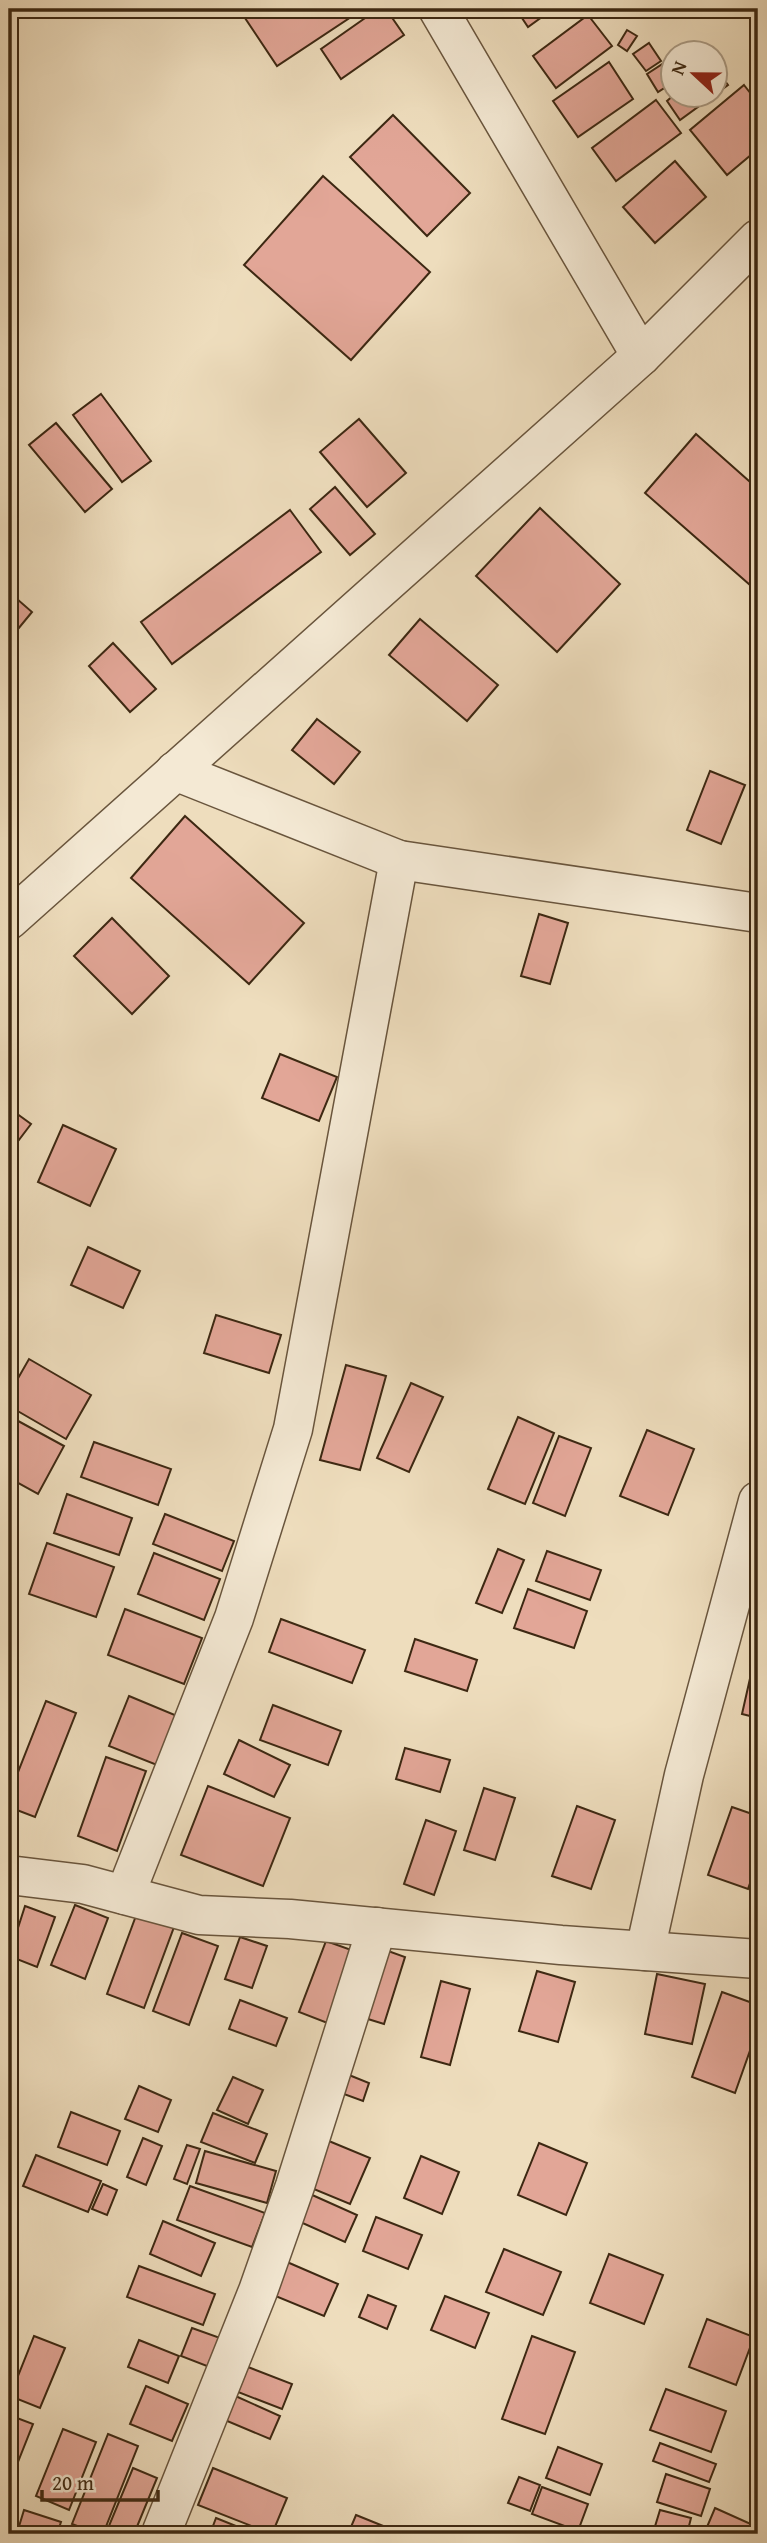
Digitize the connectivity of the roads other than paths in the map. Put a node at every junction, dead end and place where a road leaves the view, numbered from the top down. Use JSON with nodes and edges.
{"nodes":[{"id":1,"x":438,"y":9,"type":"edge"},
{"id":2,"x":758,"y":239,"type":"edge"},
{"id":3,"x":640,"y":356,"type":"junction"},
{"id":4,"x":175,"y":771,"type":"junction"},
{"id":5,"x":399,"y":860,"type":"junction"},
{"id":6,"x":758,"y":913,"type":"edge"},
{"id":7,"x":9,"y":920,"type":"edge"},
{"id":8,"x":758,"y":1501,"type":"edge"},
{"id":9,"x":9,"y":1875,"type":"edge"},
{"id":10,"x":125,"y":1895,"type":"junction"},
{"id":11,"x":377,"y":1927,"type":"junction"},
{"id":12,"x":645,"y":1951,"type":"junction"},
{"id":13,"x":758,"y":1959,"type":"edge"},
{"id":14,"x":162,"y":2531,"type":"dead end"}],
"edges":[{"from":1,"to":3,"type":"street"},
{"from":2,"to":3,"type":"street"},
{"from":3,"to":4,"type":"street"},
{"from":4,"to":5,"type":"street"},
{"from":4,"to":7,"type":"street"},
{"from":5,"to":6,"type":"street"},
{"from":5,"to":10,"type":"street"},
{"from":8,"to":12,"type":"street"},
{"from":9,"to":10,"type":"street"},
{"from":10,"to":11,"type":"street"},
{"from":11,"to":12,"type":"street"},
{"from":11,"to":14,"type":"street"},
{"from":12,"to":13,"type":"street"}]}
